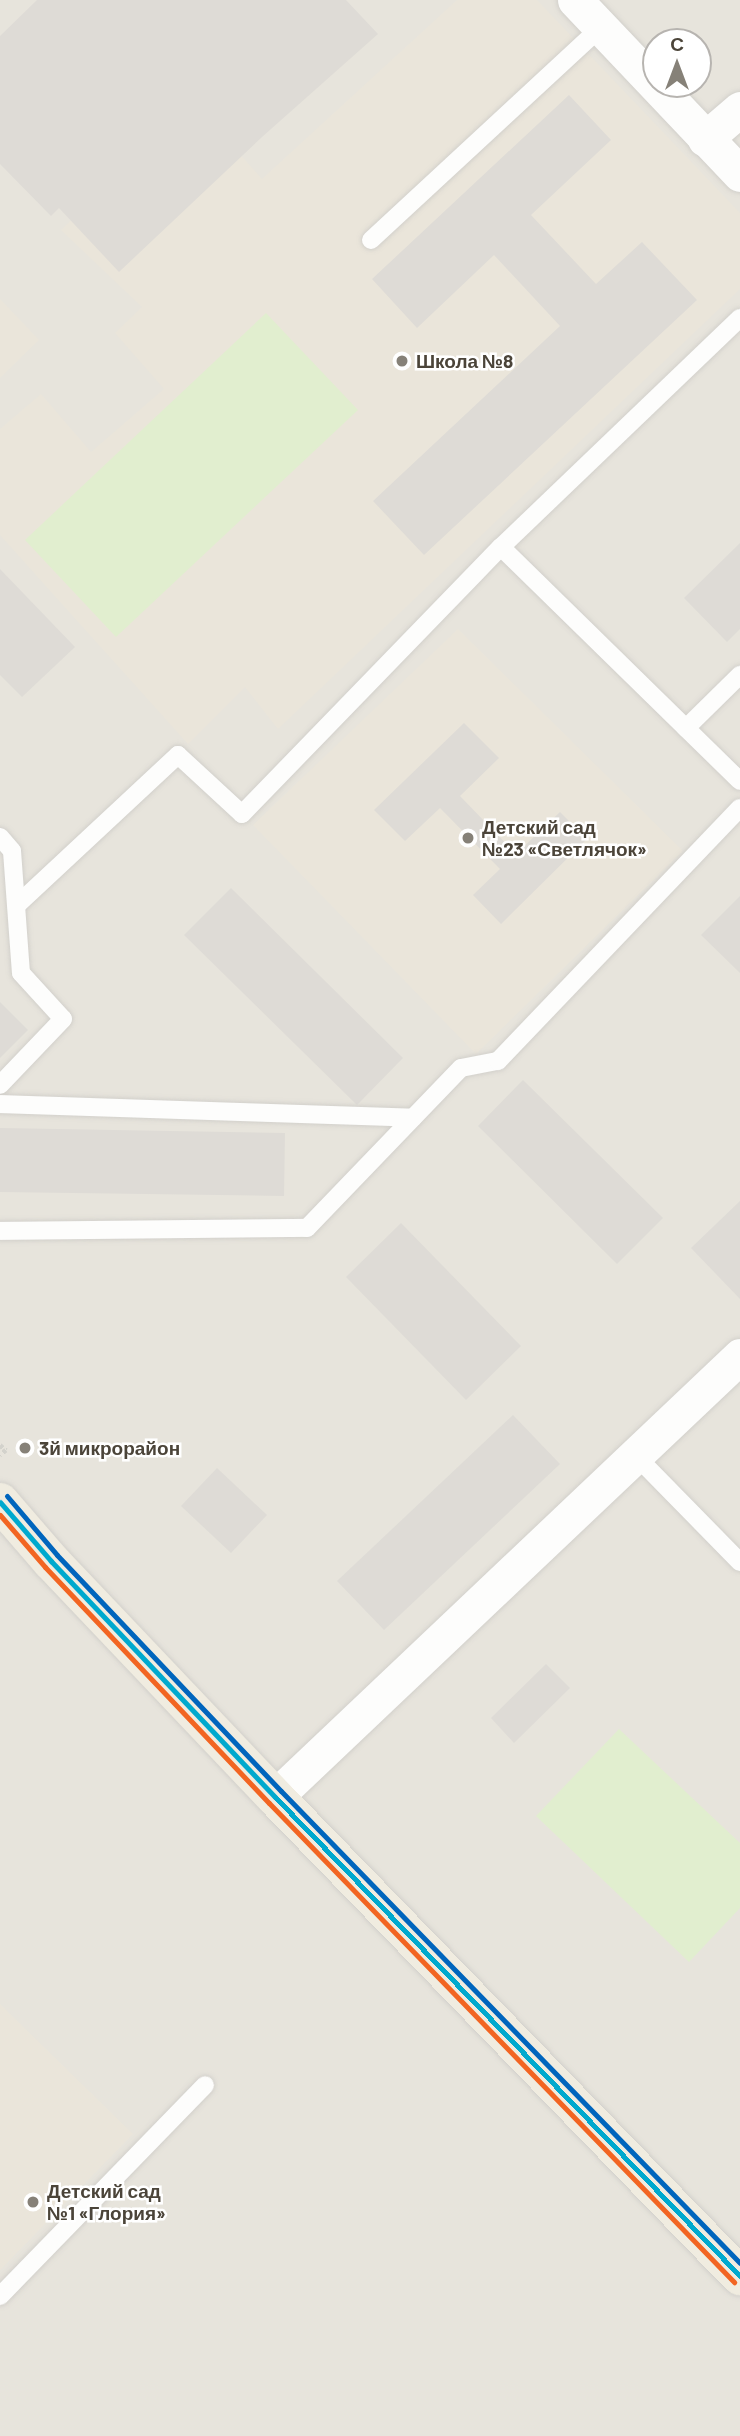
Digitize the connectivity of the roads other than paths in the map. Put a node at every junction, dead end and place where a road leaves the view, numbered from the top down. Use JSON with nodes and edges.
{"nodes":[{"id":1,"x":575,"y":0,"type":"edge"},
{"id":2,"x":601,"y":27,"type":"junction"},
{"id":3,"x":740,"y":109,"type":"edge"},
{"id":4,"x":705,"y":139,"type":"junction"},
{"id":5,"x":740,"y":174,"type":"edge"},
{"id":6,"x":371,"y":240,"type":"dead end"},
{"id":7,"x":740,"y":318,"type":"edge"},
{"id":8,"x":501,"y":547,"type":"junction"},
{"id":9,"x":740,"y":675,"type":"edge"},
{"id":10,"x":686,"y":728,"type":"junction"},
{"id":11,"x":740,"y":781,"type":"edge"},
{"id":12,"x":738,"y":813,"type":"edge"},
{"id":13,"x":0,"y":837,"type":"edge"},
{"id":14,"x":17,"y":905,"type":"junction"},
{"id":15,"x":0,"y":1085,"type":"edge"},
{"id":16,"x":0,"y":1104,"type":"edge"},
{"id":17,"x":413,"y":1118,"type":"junction"},
{"id":18,"x":0,"y":1231,"type":"edge"},
{"id":19,"x":740,"y":1356,"type":"edge"},
{"id":20,"x":637,"y":1457,"type":"junction"},
{"id":21,"x":0,"y":1503,"type":"edge"},
{"id":22,"x":740,"y":1562,"type":"edge"},
{"id":23,"x":275,"y":1797,"type":"junction"},
{"id":24,"x":205,"y":2085,"type":"dead end"},
{"id":25,"x":740,"y":2276,"type":"edge"},
{"id":26,"x":0,"y":2296,"type":"edge"}],
"edges":[{"from":1,"to":2,"type":"street"},
{"from":2,"to":4,"type":"street"},
{"from":2,"to":6,"type":"lane"},
{"from":3,"to":4,"type":"street"},
{"from":4,"to":5,"type":"street"},
{"from":7,"to":8,"type":"lane"},
{"from":8,"to":10,"type":"lane"},
{"from":8,"to":14,"type":"lane"},
{"from":9,"to":10,"type":"lane"},
{"from":10,"to":11,"type":"lane"},
{"from":12,"to":17,"type":"lane"},
{"from":13,"to":14,"type":"lane"},
{"from":14,"to":15,"type":"lane"},
{"from":16,"to":17,"type":"lane"},
{"from":17,"to":18,"type":"lane"},
{"from":19,"to":20,"type":"street"},
{"from":20,"to":22,"type":"lane"},
{"from":20,"to":23,"type":"street"},
{"from":21,"to":23,"type":"highway"},
{"from":23,"to":25,"type":"highway"},
{"from":24,"to":26,"type":"lane"}]}
